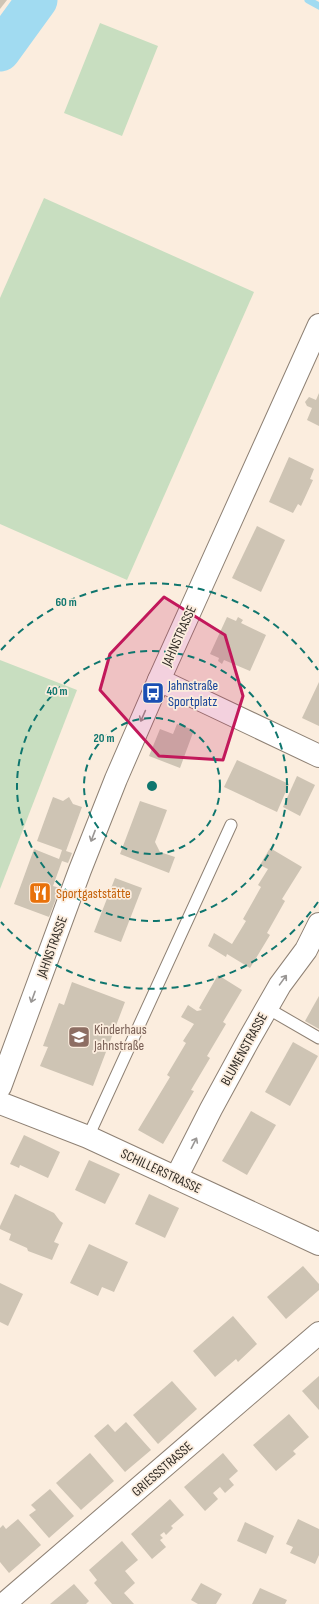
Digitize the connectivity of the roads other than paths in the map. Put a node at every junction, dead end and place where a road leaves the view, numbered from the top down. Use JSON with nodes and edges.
{"nodes":[{"id":1,"x":319,"y":325,"type":"edge"},
{"id":2,"x":313,"y":354,"type":"edge"},
{"id":3,"x":159,"y":680,"type":"junction"},
{"id":4,"x":319,"y":756,"type":"edge"},
{"id":5,"x":231,"y":825,"type":"dead end"},
{"id":6,"x":319,"y":924,"type":"edge"},
{"id":7,"x":267,"y":1008,"type":"junction"},
{"id":8,"x":319,"y":1038,"type":"edge"},
{"id":9,"x":0,"y":1087,"type":"edge"},
{"id":10,"x":0,"y":1103,"type":"edge"},
{"id":11,"x":88,"y":1137,"type":"junction"},
{"id":12,"x":176,"y":1178,"type":"junction"},
{"id":13,"x":319,"y":1244,"type":"edge"},
{"id":14,"x":319,"y":1333,"type":"edge"},
{"id":15,"x":4,"y":1604,"type":"edge"}],
"edges":[{"from":1,"to":2,"type":"street","name":"JAHNSTRASSE"},
{"from":2,"to":3,"type":"street","name":"JAHNSTRASSE"},
{"from":3,"to":4,"type":"street"},
{"from":3,"to":9,"type":"street","name":"JAHNSTRASSE","one_way":true},
{"from":5,"to":11,"type":"lane"},
{"from":7,"to":6,"type":"street","name":"BLUMENSTRASSE","one_way":true},
{"from":7,"to":8,"type":"lane"},
{"from":12,"to":7,"type":"street","name":"BLUMENSTRASSE","one_way":true},
{"from":10,"to":11,"type":"street","name":"SCHILLERSTRASSE"},
{"from":11,"to":12,"type":"street","name":"SCHILLERSTRASSE"},
{"from":12,"to":13,"type":"street","name":"SCHILLERSTRASSE"},
{"from":14,"to":15,"type":"street","name":"GRIESSSTRASSE"}]}
